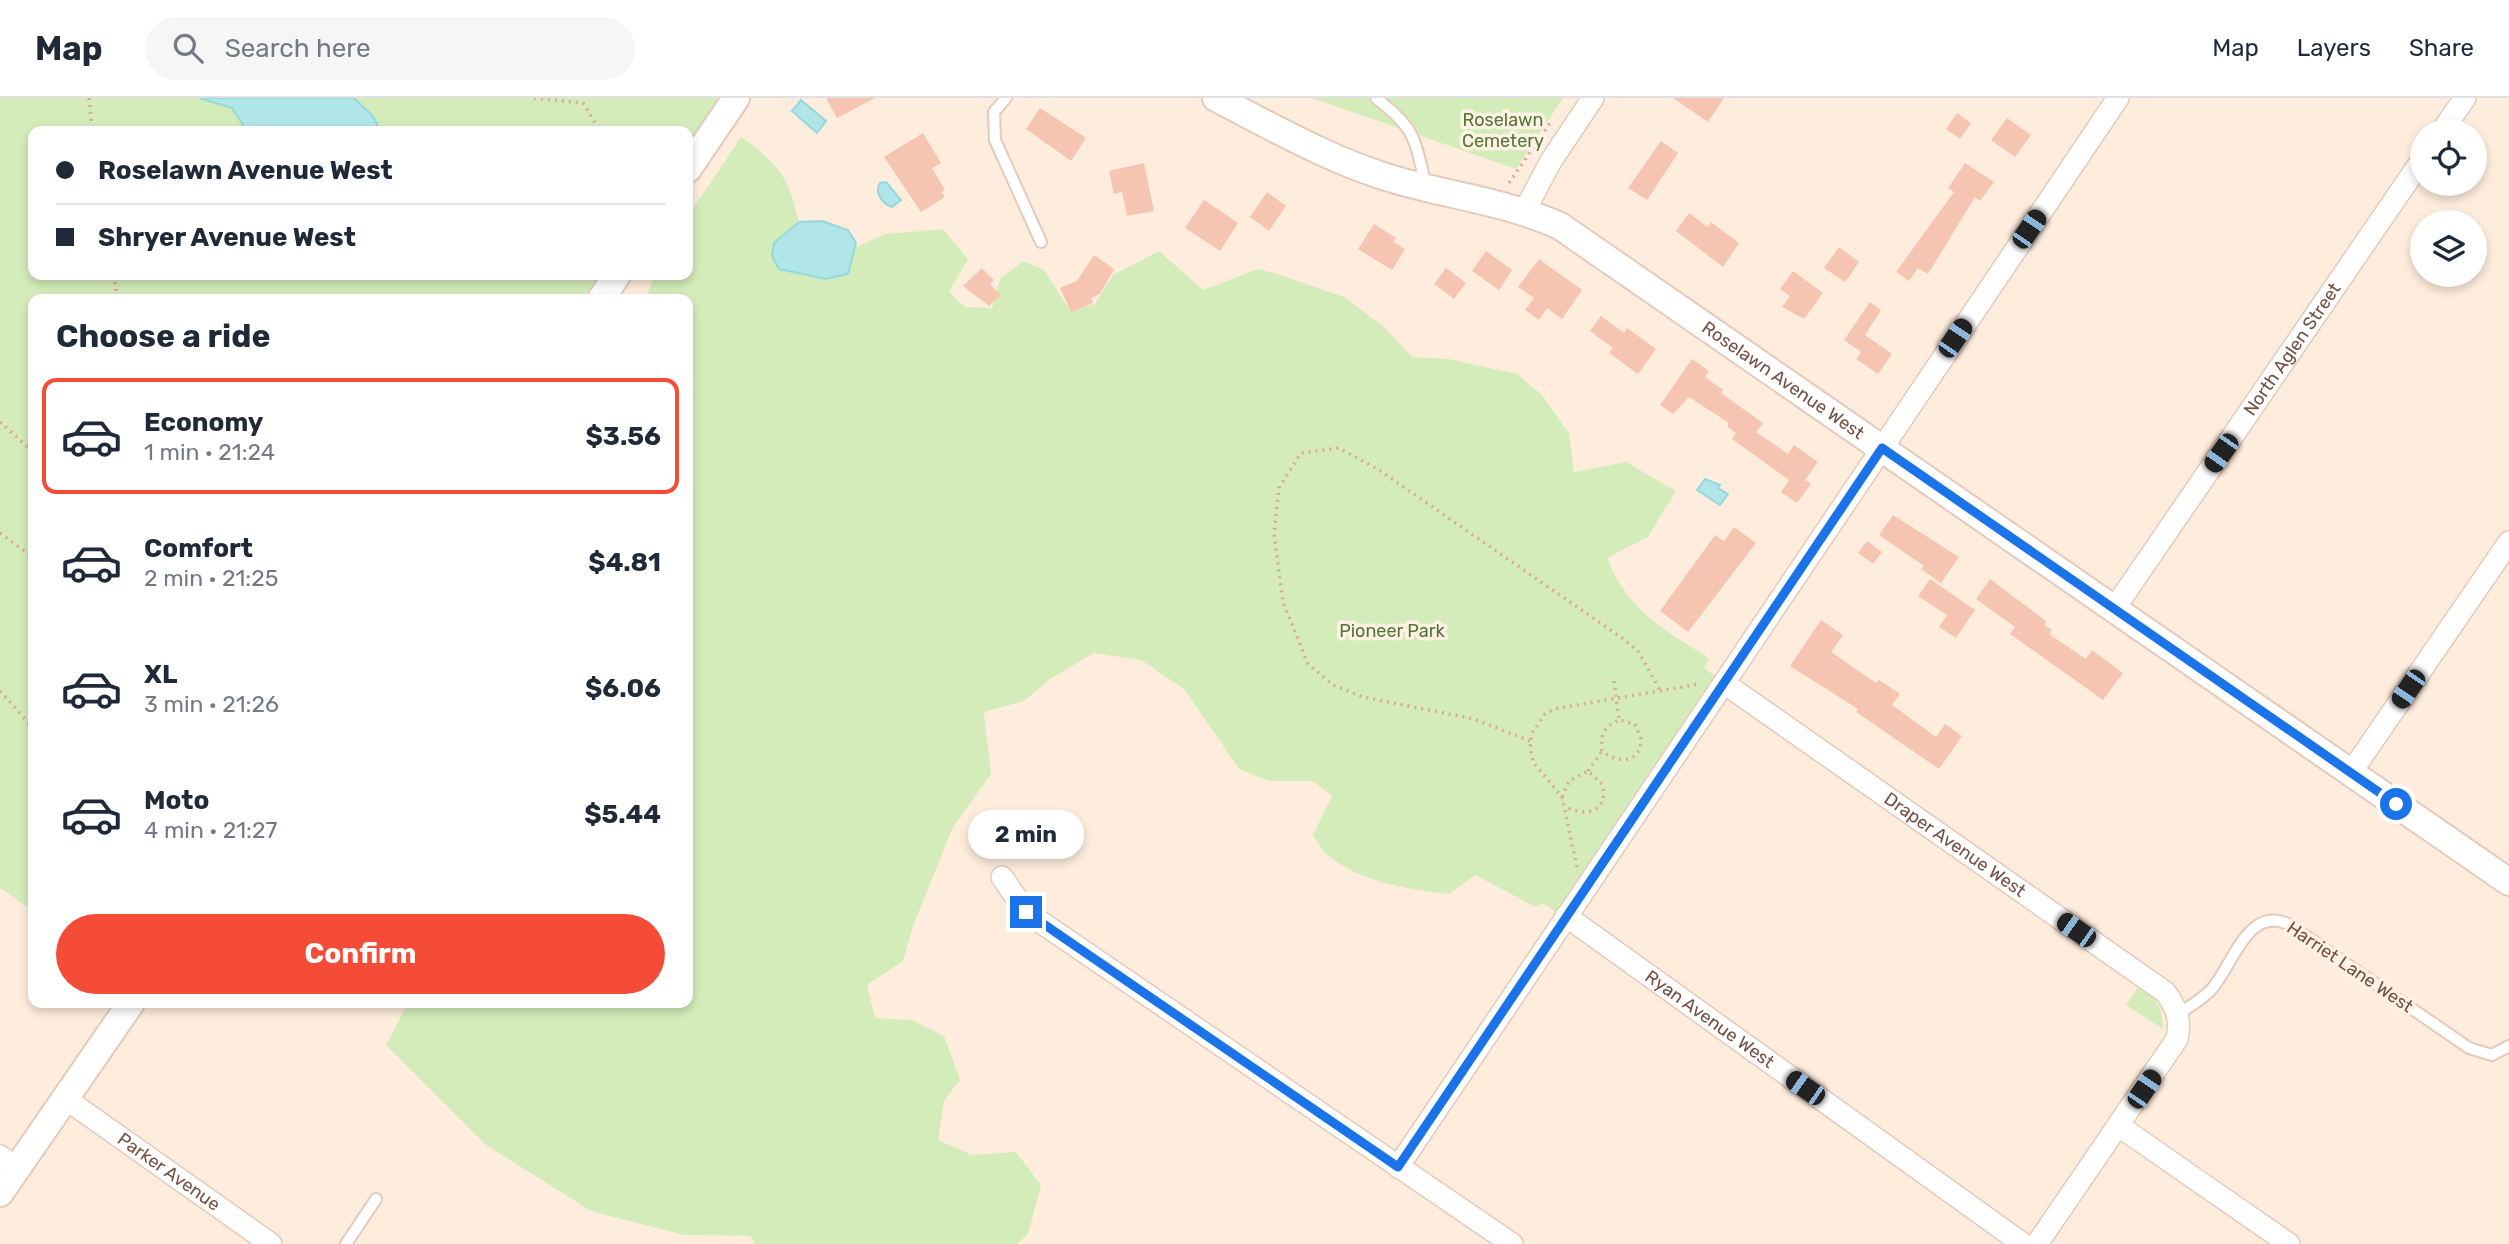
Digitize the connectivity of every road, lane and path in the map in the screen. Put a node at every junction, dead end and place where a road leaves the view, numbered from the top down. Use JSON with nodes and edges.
{"nodes":[{"id":1,"x":89,"y":98,"type":"edge"},
{"id":2,"x":534,"y":98,"type":"edge"},
{"id":3,"x":736,"y":98,"type":"edge"},
{"id":4,"x":1006,"y":98,"type":"edge"},
{"id":5,"x":1216,"y":98,"type":"edge"},
{"id":6,"x":1376,"y":98,"type":"edge"},
{"id":7,"x":1593,"y":98,"type":"edge"},
{"id":8,"x":2118,"y":98,"type":"edge"},
{"id":9,"x":2465,"y":98,"type":"edge"},
{"id":10,"x":1552,"y":119,"type":"dead end"},
{"id":11,"x":2450,"y":119,"type":"edge"},
{"id":12,"x":92,"y":126,"type":"edge"},
{"id":13,"x":597,"y":126,"type":"edge"},
{"id":14,"x":693,"y":162,"type":"edge"},
{"id":15,"x":2410,"y":177,"type":"edge"},
{"id":16,"x":1509,"y":183,"type":"dead end"},
{"id":17,"x":1426,"y":187,"type":"junction"},
{"id":18,"x":1525,"y":210,"type":"junction"},
{"id":19,"x":1041,"y":242,"type":"dead end"},
{"id":20,"x":0,"y":422,"type":"edge"},
{"id":21,"x":28,"y":447,"type":"edge"},
{"id":22,"x":1882,"y":448,"type":"junction"},
{"id":23,"x":0,"y":533,"type":"edge"},
{"id":24,"x":2509,"y":542,"type":"edge"},
{"id":25,"x":28,"y":553,"type":"edge"},
{"id":26,"x":2114,"y":608,"type":"junction"},
{"id":27,"x":1614,"y":681,"type":"dead end"},
{"id":28,"x":1721,"y":687,"type":"junction"},
{"id":29,"x":1660,"y":690,"type":"junction"},
{"id":30,"x":0,"y":691,"type":"edge"},
{"id":31,"x":1615,"y":698,"type":"junction"},
{"id":32,"x":1619,"y":720,"type":"junction"},
{"id":33,"x":28,"y":722,"type":"edge"},
{"id":34,"x":1530,"y":741,"type":"junction"},
{"id":35,"x":1602,"y":751,"type":"junction"},
{"id":36,"x":1588,"y":771,"type":"junction"},
{"id":37,"x":2350,"y":774,"type":"junction"},
{"id":38,"x":1562,"y":797,"type":"junction"},
{"id":39,"x":1564,"y":806,"type":"junction"},
{"id":40,"x":1002,"y":877,"type":"dead end"},
{"id":41,"x":1589,"y":881,"type":"junction"},
{"id":42,"x":2509,"y":882,"type":"edge"},
{"id":43,"x":1566,"y":916,"type":"junction"},
{"id":44,"x":128,"y":1008,"type":"edge"},
{"id":45,"x":2178,"y":1014,"type":"junction"},
{"id":46,"x":2509,"y":1046,"type":"edge"},
{"id":47,"x":66,"y":1099,"type":"junction"},
{"id":48,"x":2119,"y":1126,"type":"junction"},
{"id":49,"x":8,"y":1162,"type":"edge"},
{"id":50,"x":1398,"y":1167,"type":"junction"},
{"id":51,"x":0,"y":1193,"type":"edge"},
{"id":52,"x":376,"y":1199,"type":"dead end"},
{"id":53,"x":271,"y":1244,"type":"edge"},
{"id":54,"x":346,"y":1244,"type":"edge"},
{"id":55,"x":1512,"y":1244,"type":"edge"},
{"id":56,"x":2023,"y":1244,"type":"edge"},
{"id":57,"x":2037,"y":1244,"type":"edge"},
{"id":58,"x":2289,"y":1244,"type":"edge"}],
"edges":[{"from":1,"to":12,"type":"path"},
{"from":2,"to":13,"type":"path"},
{"from":3,"to":14,"type":"street"},
{"from":4,"to":19,"type":"lane"},
{"from":5,"to":17,"type":"street","name":"Roselawn Avenue West"},
{"from":6,"to":17,"type":"lane"},
{"from":7,"to":18,"type":"street"},
{"from":8,"to":22,"type":"street"},
{"from":9,"to":11,"type":"street"},
{"from":10,"to":16,"type":"path"},
{"from":15,"to":26,"type":"street","name":"North Aglen Street"},
{"from":17,"to":18,"type":"street","name":"Roselawn Avenue West"},
{"from":18,"to":22,"type":"street","name":"Roselawn Avenue West"},
{"from":20,"to":21,"type":"path"},
{"from":22,"to":26,"type":"street","name":"Roselawn Avenue West"},
{"from":22,"to":28,"type":"street"},
{"from":23,"to":25,"type":"path"},
{"from":24,"to":37,"type":"street"},
{"from":26,"to":37,"type":"street","name":"Roselawn Avenue West"},
{"from":27,"to":31,"type":"path"},
{"from":28,"to":29,"type":"path"},
{"from":28,"to":41,"type":"street"},
{"from":28,"to":45,"type":"street","name":"Draper Avenue West"},
{"from":29,"to":31,"type":"path"},
{"from":29,"to":34,"type":"path"},
{"from":30,"to":33,"type":"path"},
{"from":31,"to":32,"type":"path"},
{"from":31,"to":34,"type":"path"},
{"from":32,"to":35,"type":"path"},
{"from":32,"to":35,"type":"path"},
{"from":34,"to":38,"type":"path"},
{"from":35,"to":36,"type":"path"},
{"from":36,"to":38,"type":"path"},
{"from":36,"to":39,"type":"path"},
{"from":37,"to":42,"type":"street","name":"Roselawn Avenue West"},
{"from":38,"to":39,"type":"path"},
{"from":39,"to":41,"type":"path"},
{"from":40,"to":50,"type":"street"},
{"from":41,"to":43,"type":"street"},
{"from":43,"to":50,"type":"street"},
{"from":43,"to":56,"type":"street","name":"Ryan Avenue West"},
{"from":44,"to":47,"type":"street"},
{"from":45,"to":46,"type":"lane","name":"Harriet Lane West"},
{"from":45,"to":48,"type":"street"},
{"from":47,"to":49,"type":"street"},
{"from":47,"to":53,"type":"street","name":"Parker Avenue"},
{"from":48,"to":57,"type":"street"},
{"from":48,"to":58,"type":"street"},
{"from":49,"to":51,"type":"street"},
{"from":50,"to":55,"type":"street"},
{"from":52,"to":54,"type":"lane"}]}
